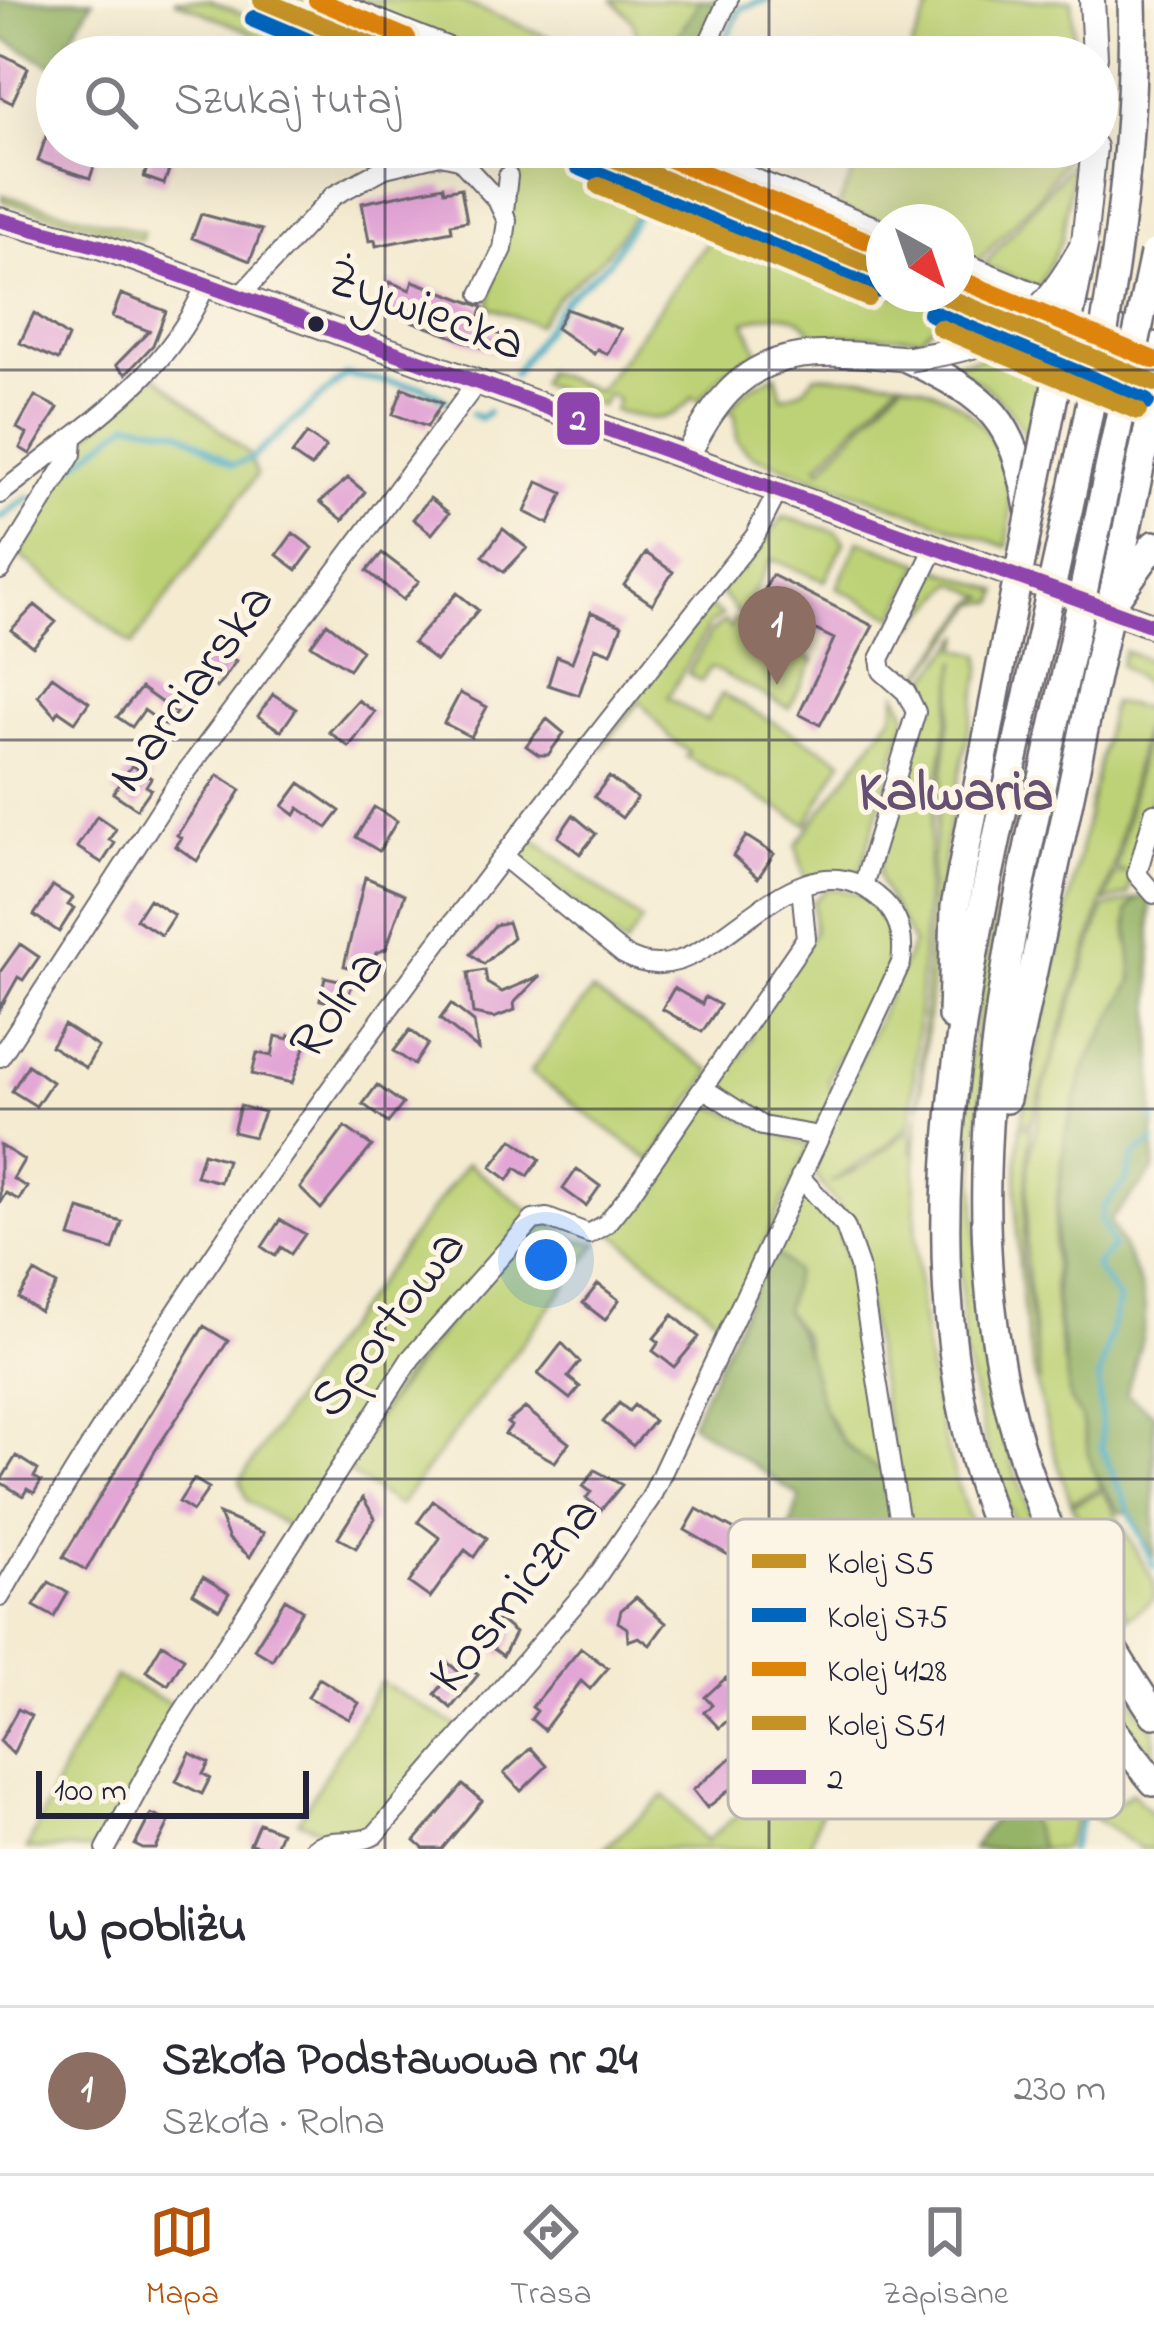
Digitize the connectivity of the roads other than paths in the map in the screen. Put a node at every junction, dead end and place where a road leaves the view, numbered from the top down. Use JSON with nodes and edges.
{"nodes":[{"id":1,"x":331,"y":0,"type":"edge"},
{"id":2,"x":728,"y":0,"type":"edge"},
{"id":3,"x":1092,"y":0,"type":"edge"},
{"id":4,"x":1132,"y":0,"type":"edge"},
{"id":5,"x":421,"y":36,"type":"edge"},
{"id":6,"x":712,"y":36,"type":"edge"},
{"id":7,"x":1094,"y":36,"type":"edge"},
{"id":8,"x":397,"y":168,"type":"edge"},
{"id":9,"x":468,"y":168,"type":"edge"},
{"id":10,"x":729,"y":168,"type":"edge"},
{"id":11,"x":1092,"y":168,"type":"edge"},
{"id":12,"x":508,"y":176,"type":"dead end"},
{"id":13,"x":504,"y":212,"type":"junction"},
{"id":14,"x":0,"y":220,"type":"edge"},
{"id":15,"x":866,"y":223,"type":"edge"},
{"id":16,"x":1084,"y":243,"type":"junction"},
{"id":17,"x":1154,"y":254,"type":"edge"},
{"id":18,"x":974,"y":267,"type":"edge"},
{"id":19,"x":206,"y":284,"type":"junction"},
{"id":20,"x":481,"y":294,"type":"dead end"},
{"id":21,"x":240,"y":296,"type":"junction"},
{"id":22,"x":1154,"y":342,"type":"edge"},
{"id":23,"x":909,"y":359,"type":"junction"},
{"id":24,"x":476,"y":384,"type":"junction"},
{"id":25,"x":1154,"y":402,"type":"edge"},
{"id":26,"x":73,"y":436,"type":"junction"},
{"id":27,"x":687,"y":457,"type":"junction"},
{"id":28,"x":779,"y":489,"type":"junction"},
{"id":29,"x":0,"y":494,"type":"edge"},
{"id":30,"x":1032,"y":523,"type":"junction"},
{"id":31,"x":1154,"y":544,"type":"edge"},
{"id":32,"x":936,"y":546,"type":"junction"},
{"id":33,"x":0,"y":570,"type":"edge"},
{"id":34,"x":1110,"y":608,"type":"junction"},
{"id":35,"x":1154,"y":626,"type":"edge"},
{"id":36,"x":1154,"y":813,"type":"edge"},
{"id":37,"x":506,"y":858,"type":"junction"},
{"id":38,"x":863,"y":886,"type":"junction"},
{"id":39,"x":801,"y":887,"type":"junction"},
{"id":40,"x":1154,"y":894,"type":"edge"},
{"id":41,"x":0,"y":1057,"type":"edge"},
{"id":42,"x":706,"y":1090,"type":"junction"},
{"id":43,"x":950,"y":1098,"type":"junction"},
{"id":44,"x":819,"y":1136,"type":"junction"},
{"id":45,"x":983,"y":1159,"type":"junction"},
{"id":46,"x":800,"y":1177,"type":"junction"},
{"id":47,"x":899,"y":1519,"type":"edge"},
{"id":48,"x":996,"y":1519,"type":"edge"},
{"id":49,"x":1048,"y":1519,"type":"edge"},
{"id":50,"x":0,"y":1597,"type":"edge"},
{"id":51,"x":1124,"y":1667,"type":"edge"},
{"id":52,"x":1154,"y":1714,"type":"edge"},
{"id":53,"x":1124,"y":1740,"type":"edge"},
{"id":54,"x":1154,"y":1782,"type":"edge"},
{"id":55,"x":365,"y":1845,"type":"edge"},
{"id":56,"x":106,"y":1849,"type":"edge"},
{"id":57,"x":313,"y":1849,"type":"edge"}],
"edges":[{"from":1,"to":5,"type":"street"},
{"from":2,"to":6,"type":"street"},
{"from":3,"to":7,"type":"main road"},
{"from":4,"to":43,"type":"highway","bridge":true},
{"from":8,"to":21,"type":"street"},
{"from":9,"to":13,"type":"street"},
{"from":10,"to":15,"type":"street"},
{"from":11,"to":16,"type":"main road"},
{"from":12,"to":13,"type":"street"},
{"from":13,"to":20,"type":"street"},
{"from":14,"to":19,"type":"main road","name":"Żywiecka"},
{"from":16,"to":23,"type":"main road","bridge":true},
{"from":16,"to":30,"type":"highway","bridge":true},
{"from":17,"to":45,"type":"highway","bridge":true},
{"from":18,"to":22,"type":"street"},
{"from":19,"to":21,"type":"main road","name":"Żywiecka"},
{"from":19,"to":26,"type":"street"},
{"from":21,"to":24,"type":"main road","name":"Żywiecka"},
{"from":23,"to":27,"type":"main road"},
{"from":23,"to":30,"type":"highway","bridge":true},
{"from":24,"to":27,"type":"main road","name":"Żywiecka"},
{"from":24,"to":41,"type":"street","name":"Narciarska"},
{"from":25,"to":34,"type":"highway"},
{"from":26,"to":29,"type":"street"},
{"from":26,"to":33,"type":"street"},
{"from":27,"to":28,"type":"main road","name":"Żywiecka"},
{"from":28,"to":32,"type":"main road","name":"Żywiecka"},
{"from":28,"to":37,"type":"street","name":"Rolna"},
{"from":30,"to":43,"type":"highway","bridge":true},
{"from":31,"to":34,"type":"highway"},
{"from":32,"to":35,"type":"main road","name":"Żywiecka"},
{"from":32,"to":38,"type":"street"},
{"from":34,"to":45,"type":"highway","bridge":true},
{"from":36,"to":40,"type":"street"},
{"from":37,"to":39,"type":"street"},
{"from":37,"to":50,"type":"street","name":"Rolna"},
{"from":38,"to":39,"type":"street"},
{"from":38,"to":44,"type":"street","name":"Kosmiczna"},
{"from":39,"to":42,"type":"street","name":"Sportowa"},
{"from":42,"to":44,"type":"street"},
{"from":42,"to":56,"type":"street","name":"Sportowa"},
{"from":43,"to":48,"type":"highway"},
{"from":44,"to":46,"type":"street","name":"Kosmiczna"},
{"from":45,"to":49,"type":"highway"},
{"from":46,"to":47,"type":"street"},
{"from":46,"to":55,"type":"street","name":"Kosmiczna"},
{"from":51,"to":52,"type":"highway"},
{"from":53,"to":54,"type":"highway"},
{"from":55,"to":57,"type":"street","name":"Kosmiczna"}]}
